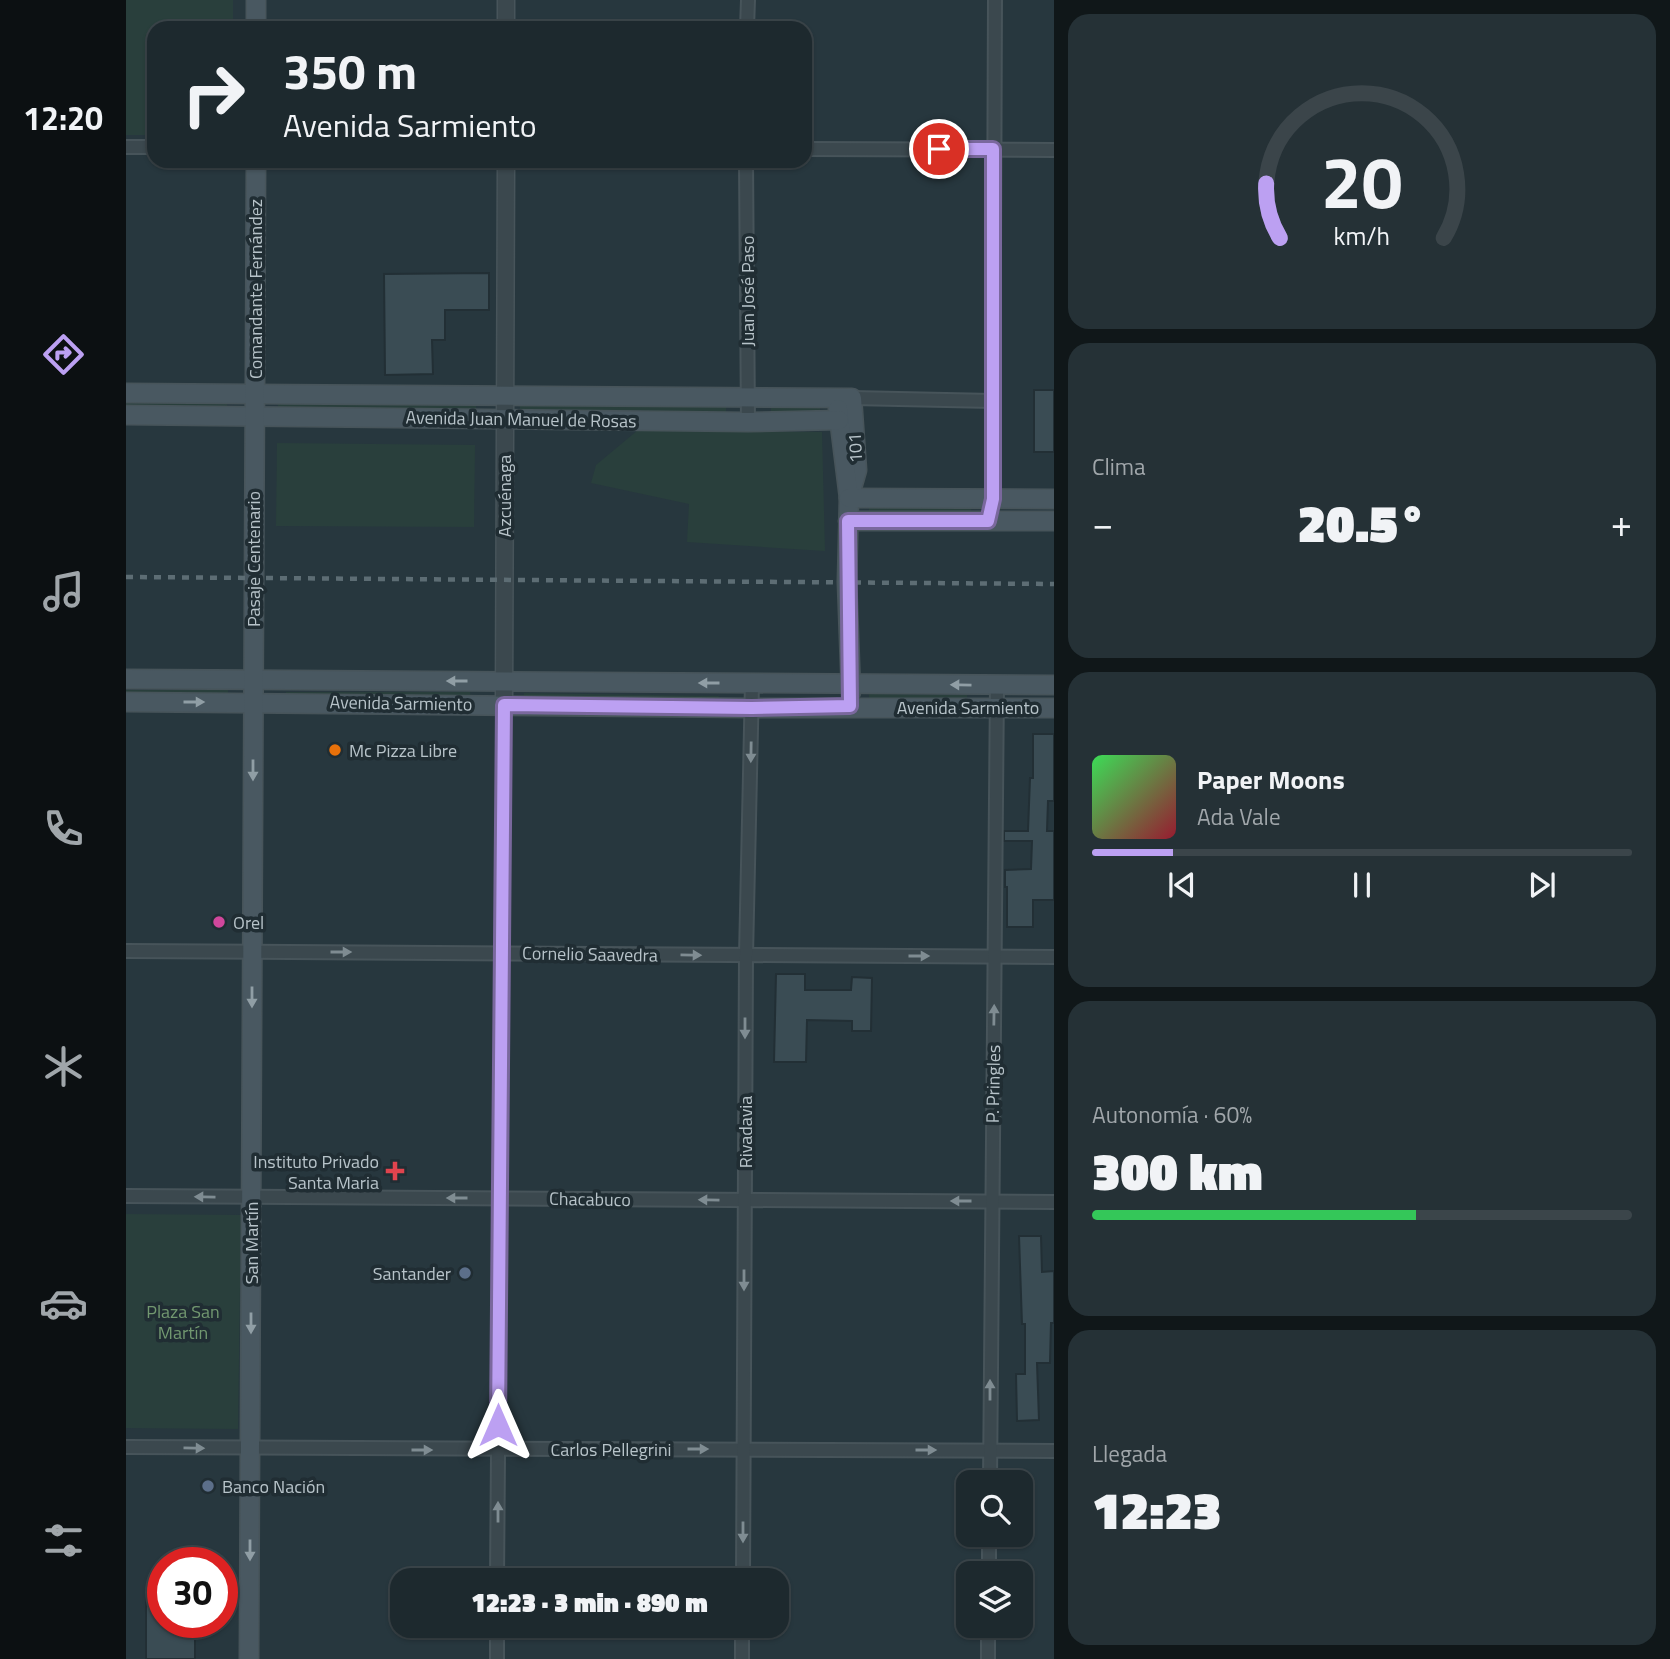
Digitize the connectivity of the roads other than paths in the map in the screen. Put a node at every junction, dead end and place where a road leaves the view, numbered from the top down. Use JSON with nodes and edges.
{"nodes":[{"id":1,"x":256,"y":0,"type":"edge"},
{"id":2,"x":506,"y":0,"type":"edge"},
{"id":3,"x":748,"y":0,"type":"edge"},
{"id":4,"x":995,"y":0,"type":"edge"},
{"id":5,"x":256,"y":21,"type":"edge"},
{"id":6,"x":506,"y":21,"type":"edge"},
{"id":7,"x":747,"y":21,"type":"edge"},
{"id":8,"x":126,"y":147,"type":"edge"},
{"id":9,"x":147,"y":147,"type":"edge"},
{"id":10,"x":812,"y":149,"type":"edge"},
{"id":11,"x":993,"y":149,"type":"junction"},
{"id":12,"x":1054,"y":150,"type":"edge"},
{"id":13,"x":256,"y":168,"type":"edge"},
{"id":14,"x":506,"y":168,"type":"edge"},
{"id":15,"x":746,"y":168,"type":"edge"},
{"id":16,"x":126,"y":393,"type":"edge"},
{"id":17,"x":254,"y":394,"type":"junction"},
{"id":18,"x":505,"y":396,"type":"junction"},
{"id":19,"x":747,"y":397,"type":"junction"},
{"id":20,"x":845,"y":397,"type":"junction"},
{"id":21,"x":993,"y":401,"type":"junction"},
{"id":22,"x":126,"y":415,"type":"edge"},
{"id":23,"x":254,"y":416,"type":"junction"},
{"id":24,"x":505,"y":419,"type":"junction"},
{"id":25,"x":839,"y":420,"type":"junction"},
{"id":26,"x":748,"y":422,"type":"junction"},
{"id":27,"x":849,"y":498,"type":"junction"},
{"id":28,"x":993,"y":499,"type":"junction"},
{"id":29,"x":1054,"y":499,"type":"edge"},
{"id":30,"x":848,"y":521,"type":"junction"},
{"id":31,"x":988,"y":521,"type":"junction"},
{"id":32,"x":1054,"y":521,"type":"edge"},
{"id":33,"x":126,"y":679,"type":"edge"},
{"id":34,"x":253,"y":680,"type":"junction"},
{"id":35,"x":503,"y":682,"type":"junction"},
{"id":36,"x":752,"y":683,"type":"junction"},
{"id":37,"x":851,"y":683,"type":"junction"},
{"id":38,"x":997,"y":685,"type":"junction"},
{"id":39,"x":1054,"y":685,"type":"edge"},
{"id":40,"x":126,"y":702,"type":"edge"},
{"id":41,"x":253,"y":702,"type":"junction"},
{"id":42,"x":504,"y":705,"type":"junction"},
{"id":43,"x":850,"y":706,"type":"junction"},
{"id":44,"x":752,"y":708,"type":"junction"},
{"id":45,"x":996,"y":708,"type":"junction"},
{"id":46,"x":1054,"y":708,"type":"edge"},
{"id":47,"x":126,"y":951,"type":"edge"},
{"id":48,"x":253,"y":952,"type":"junction"},
{"id":49,"x":502,"y":952,"type":"junction"},
{"id":50,"x":746,"y":956,"type":"junction"},
{"id":51,"x":995,"y":956,"type":"junction"},
{"id":52,"x":1054,"y":957,"type":"edge"},
{"id":53,"x":126,"y":1196,"type":"edge"},
{"id":54,"x":251,"y":1198,"type":"junction"},
{"id":55,"x":500,"y":1198,"type":"junction"},
{"id":56,"x":744,"y":1201,"type":"junction"},
{"id":57,"x":992,"y":1201,"type":"junction"},
{"id":58,"x":1054,"y":1202,"type":"edge"},
{"id":59,"x":126,"y":1447,"type":"edge"},
{"id":60,"x":744,"y":1448,"type":"junction"},
{"id":61,"x":250,"y":1449,"type":"junction"},
{"id":62,"x":498,"y":1450,"type":"junction"},
{"id":63,"x":990,"y":1450,"type":"junction"},
{"id":64,"x":1054,"y":1451,"type":"edge"},
{"id":65,"x":990,"y":1470,"type":"edge"},
{"id":66,"x":497,"y":1568,"type":"edge"},
{"id":67,"x":743,"y":1568,"type":"edge"},
{"id":68,"x":497,"y":1638,"type":"edge"},
{"id":69,"x":742,"y":1638,"type":"edge"},
{"id":70,"x":988,"y":1638,"type":"edge"},
{"id":71,"x":249,"y":1659,"type":"edge"},
{"id":72,"x":497,"y":1659,"type":"edge"},
{"id":73,"x":742,"y":1659,"type":"edge"},
{"id":74,"x":988,"y":1659,"type":"edge"}],
"edges":[{"from":1,"to":5,"type":"main road"},
{"from":2,"to":6,"type":"street"},
{"from":3,"to":7,"type":"street"},
{"from":4,"to":11,"type":"street"},
{"from":8,"to":9,"type":"street"},
{"from":10,"to":11,"type":"street"},
{"from":11,"to":12,"type":"street"},
{"from":11,"to":21,"type":"street"},
{"from":13,"to":17,"type":"main road","name":"Comandante Fernández"},
{"from":14,"to":18,"type":"street","name":"Azcuénaga"},
{"from":15,"to":19,"type":"street","name":"Juan José Paso"},
{"from":16,"to":17,"type":"main road","name":"Avenida Juan Manuel de Rosas"},
{"from":17,"to":18,"type":"main road","name":"Avenida Juan Manuel de Rosas"},
{"from":17,"to":23,"type":"main road","name":"Comandante Fernández"},
{"from":18,"to":19,"type":"main road","name":"Avenida Juan Manuel de Rosas"},
{"from":18,"to":24,"type":"street","name":"Azcuénaga"},
{"from":19,"to":20,"type":"main road","name":"Avenida Juan Manuel de Rosas"},
{"from":19,"to":26,"type":"street","name":"Juan José Paso"},
{"from":20,"to":21,"type":"street"},
{"from":20,"to":25,"type":"main road"},
{"from":20,"to":27,"type":"main road","name":"101"},
{"from":21,"to":28,"type":"street"},
{"from":22,"to":23,"type":"main road","name":"Avenida Juan Manuel de Rosas"},
{"from":23,"to":24,"type":"main road","name":"Avenida Juan Manuel de Rosas"},
{"from":23,"to":34,"type":"main road","name":"Pasaje Centenario"},
{"from":24,"to":26,"type":"main road","name":"Avenida Juan Manuel de Rosas"},
{"from":24,"to":35,"type":"street","name":"Azcuénaga"},
{"from":25,"to":26,"type":"main road","name":"Avenida Juan Manuel de Rosas"},
{"from":25,"to":27,"type":"main road"},
{"from":27,"to":28,"type":"main road"},
{"from":27,"to":30,"type":"main road"},
{"from":28,"to":29,"type":"main road"},
{"from":28,"to":31,"type":"street"},
{"from":30,"to":31,"type":"main road"},
{"from":30,"to":37,"type":"main road"},
{"from":31,"to":32,"type":"main road"},
{"from":33,"to":34,"type":"main road","name":"Avenida Sarmiento"},
{"from":35,"to":34,"type":"main road","name":"Avenida Sarmiento","one_way":true},
{"from":34,"to":41,"type":"main road","name":"Pasaje Centenario"},
{"from":36,"to":35,"type":"main road","name":"Avenida Sarmiento","one_way":true},
{"from":35,"to":42,"type":"street","name":"Azcuénaga"},
{"from":36,"to":37,"type":"main road","name":"Avenida Sarmiento"},
{"from":36,"to":44,"type":"street","name":"Rivadavia"},
{"from":38,"to":37,"type":"main road","name":"Avenida Sarmiento","one_way":true},
{"from":37,"to":43,"type":"main road"},
{"from":38,"to":39,"type":"main road","name":"Avenida Sarmiento"},
{"from":38,"to":45,"type":"street","name":"P. Pringles"},
{"from":40,"to":41,"type":"main road","name":"Avenida Sarmiento","one_way":true},
{"from":41,"to":42,"type":"main road","name":"Avenida Sarmiento"},
{"from":41,"to":48,"type":"main road","name":"San Martín","one_way":true},
{"from":42,"to":44,"type":"main road","name":"Avenida Sarmiento"},
{"from":42,"to":49,"type":"street"},
{"from":43,"to":44,"type":"main road","name":"Avenida Sarmiento"},
{"from":43,"to":45,"type":"main road","name":"Avenida Sarmiento"},
{"from":44,"to":50,"type":"street","name":"Rivadavia","one_way":true},
{"from":45,"to":46,"type":"main road","name":"Avenida Sarmiento"},
{"from":45,"to":51,"type":"street","name":"P. Pringles"},
{"from":47,"to":48,"type":"street","name":"Cornelio Saavedra"},
{"from":48,"to":49,"type":"street","name":"Cornelio Saavedra","one_way":true},
{"from":48,"to":54,"type":"main road","name":"San Martín","one_way":true},
{"from":49,"to":50,"type":"street","name":"Cornelio Saavedra","one_way":true},
{"from":49,"to":55,"type":"street"},
{"from":50,"to":51,"type":"street","name":"Cornelio Saavedra","one_way":true},
{"from":50,"to":56,"type":"street","name":"Rivadavia","one_way":true},
{"from":51,"to":52,"type":"street","name":"Cornelio Saavedra"},
{"from":57,"to":51,"type":"street","name":"P. Pringles","one_way":true},
{"from":54,"to":53,"type":"street","name":"Chacabuco","one_way":true},
{"from":55,"to":54,"type":"street","name":"Chacabuco","one_way":true},
{"from":54,"to":61,"type":"main road","name":"San Martín","one_way":true},
{"from":56,"to":55,"type":"street","name":"Chacabuco","one_way":true},
{"from":55,"to":62,"type":"street"},
{"from":57,"to":56,"type":"street","name":"Chacabuco","one_way":true},
{"from":56,"to":60,"type":"street","name":"Rivadavia","one_way":true},
{"from":57,"to":58,"type":"street","name":"Chacabuco"},
{"from":63,"to":57,"type":"street","name":"P. Pringles","one_way":true},
{"from":59,"to":61,"type":"street","name":"Carlos Pellegrini","one_way":true},
{"from":62,"to":60,"type":"street","name":"Carlos Pellegrini","one_way":true},
{"from":60,"to":63,"type":"street","name":"Carlos Pellegrini","one_way":true},
{"from":60,"to":67,"type":"street","name":"Rivadavia","one_way":true},
{"from":61,"to":62,"type":"street","name":"Carlos Pellegrini","one_way":true},
{"from":61,"to":71,"type":"main road","name":"San Martín","one_way":true},
{"from":66,"to":62,"type":"street","one_way":true},
{"from":63,"to":64,"type":"street","name":"Carlos Pellegrini"},
{"from":63,"to":65,"type":"street","name":"P. Pringles"},
{"from":68,"to":72,"type":"street"},
{"from":69,"to":73,"type":"street"},
{"from":70,"to":74,"type":"street"}]}
